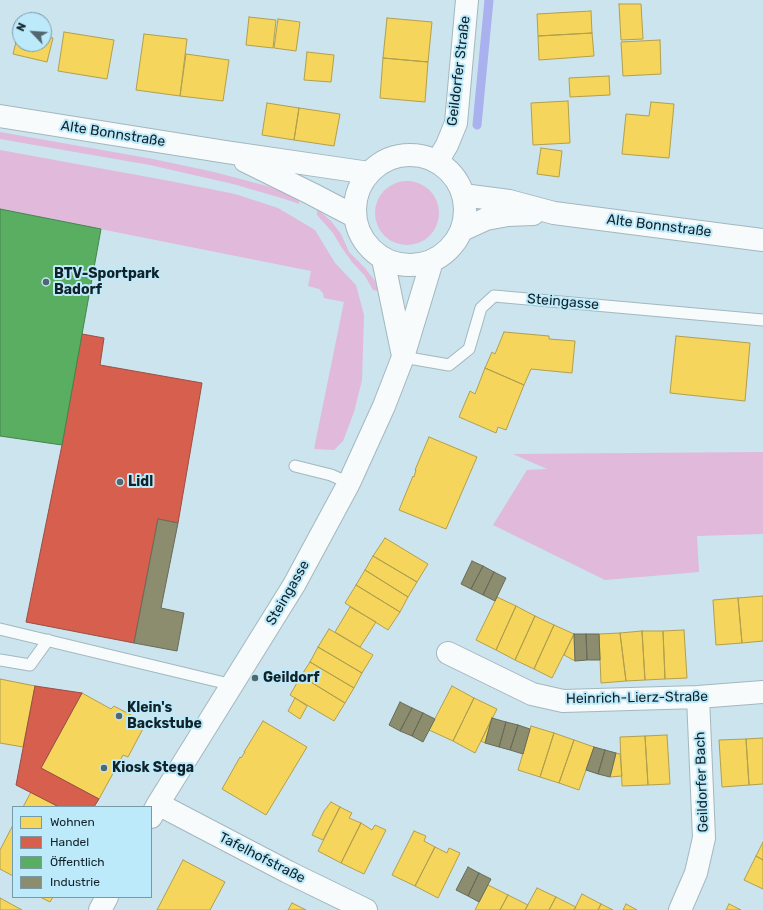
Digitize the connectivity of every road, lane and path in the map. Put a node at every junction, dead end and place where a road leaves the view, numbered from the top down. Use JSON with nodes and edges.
{"nodes":[{"id":1,"x":467,"y":0,"type":"edge"},
{"id":2,"x":0,"y":116,"type":"edge"},
{"id":3,"x":226,"y":152,"type":"junction"},
{"id":4,"x":437,"y":162,"type":"junction"},
{"id":5,"x":368,"y":173,"type":"junction"},
{"id":6,"x":463,"y":195,"type":"junction"},
{"id":7,"x":554,"y":213,"type":"junction"},
{"id":8,"x":354,"y":216,"type":"junction"},
{"id":9,"x":462,"y":230,"type":"junction"},
{"id":10,"x":763,"y":240,"type":"edge"},
{"id":11,"x":383,"y":259,"type":"junction"},
{"id":12,"x":432,"y":261,"type":"junction"},
{"id":13,"x":763,"y":320,"type":"edge"},
{"id":14,"x":403,"y":357,"type":"junction"},
{"id":15,"x":295,"y":466,"type":"dead end"},
{"id":16,"x":349,"y":483,"type":"junction"},
{"id":17,"x":0,"y":629,"type":"edge"},
{"id":18,"x":48,"y":640,"type":"junction"},
{"id":19,"x":448,"y":653,"type":"dead end"},
{"id":20,"x":0,"y":660,"type":"edge"},
{"id":21,"x":233,"y":685,"type":"junction"},
{"id":22,"x":763,"y":692,"type":"edge"},
{"id":23,"x":698,"y":697,"type":"junction"},
{"id":24,"x":155,"y":811,"type":"edge"},
{"id":25,"x":106,"y":898,"type":"edge"},
{"id":26,"x":100,"y":910,"type":"edge"},
{"id":27,"x":366,"y":910,"type":"edge"},
{"id":28,"x":680,"y":910,"type":"edge"}],
"edges":[{"from":1,"to":4,"type":"street","name":"Geildorfer Straße"},
{"from":2,"to":3,"type":"street","name":"Alte Bonnstraße"},
{"from":3,"to":5,"type":"street","name":"Alte Bonnstraße"},
{"from":3,"to":8,"type":"street","name":"Alte Bonnstraße"},
{"from":4,"to":5,"type":"street"},
{"from":4,"to":6,"type":"street"},
{"from":5,"to":8,"type":"street"},
{"from":6,"to":7,"type":"street","name":"Alte Bonnstraße"},
{"from":6,"to":9,"type":"street"},
{"from":7,"to":9,"type":"street","name":"Alte Bonnstraße"},
{"from":7,"to":10,"type":"street","name":"Alte Bonnstraße"},
{"from":8,"to":11,"type":"street"},
{"from":9,"to":12,"type":"street"},
{"from":11,"to":12,"type":"street"},
{"from":11,"to":14,"type":"street"},
{"from":12,"to":14,"type":"street","name":"Steingasse"},
{"from":13,"to":14,"type":"lane","name":"Steingasse"},
{"from":14,"to":16,"type":"street","name":"Steingasse"},
{"from":15,"to":16,"type":"lane"},
{"from":16,"to":21,"type":"street","name":"Steingasse"},
{"from":17,"to":18,"type":"lane"},
{"from":18,"to":20,"type":"lane"},
{"from":18,"to":21,"type":"lane"},
{"from":19,"to":23,"type":"street","name":"Heinrich-Lierz-Straße"},
{"from":21,"to":24,"type":"street","name":"Steingasse"},
{"from":22,"to":23,"type":"street","name":"Heinrich-Lierz-Straße"},
{"from":23,"to":28,"type":"street","name":"Geildorfer Bach"},
{"from":24,"to":27,"type":"street","name":"Tafelhofstraße"},
{"from":25,"to":26,"type":"street"}]}
